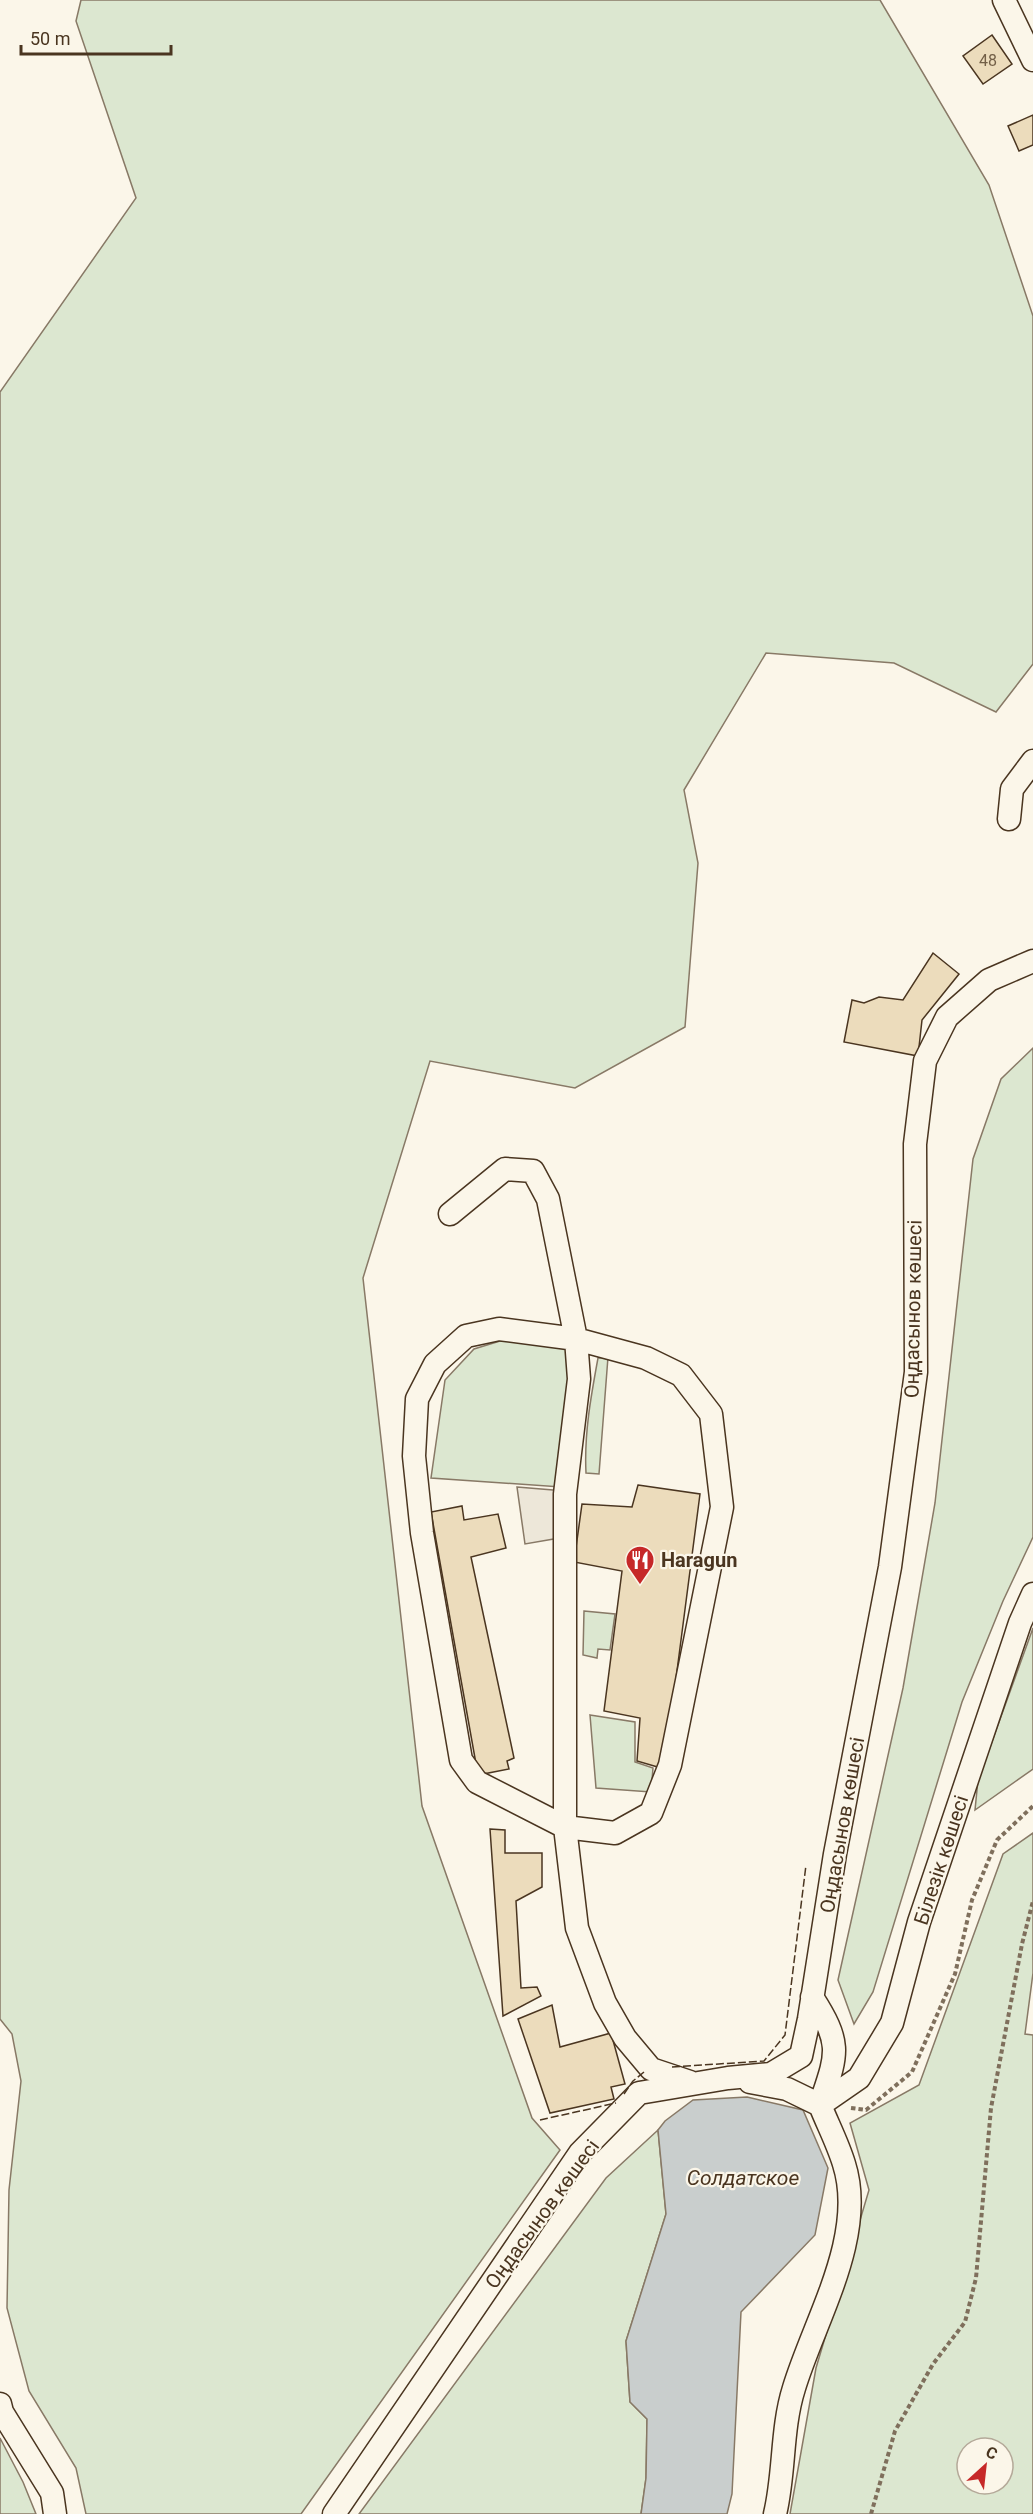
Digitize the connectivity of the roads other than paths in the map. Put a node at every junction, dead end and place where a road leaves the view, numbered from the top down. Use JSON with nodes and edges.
{"nodes":[{"id":1,"x":1004,"y":0,"type":"edge"},
{"id":2,"x":1033,"y":60,"type":"edge"},
{"id":3,"x":1033,"y":761,"type":"edge"},
{"id":4,"x":1009,"y":819,"type":"dead end"},
{"id":5,"x":1033,"y":962,"type":"edge"},
{"id":6,"x":450,"y":1214,"type":"dead end"},
{"id":7,"x":576,"y":1340,"type":"junction"},
{"id":8,"x":1033,"y":1594,"type":"edge"},
{"id":9,"x":565,"y":1827,"type":"junction"},
{"id":10,"x":813,"y":1997,"type":"junction"},
{"id":11,"x":728,"y":2078,"type":"junction"},
{"id":12,"x":694,"y":2084,"type":"junction"},
{"id":13,"x":820,"y":2105,"type":"junction"},
{"id":14,"x":0,"y":2404,"type":"edge"},
{"id":15,"x":55,"y":2514,"type":"edge"},
{"id":16,"x":334,"y":2514,"type":"edge"},
{"id":17,"x":775,"y":2514,"type":"edge"}],
"edges":[{"from":1,"to":2,"type":"street"},
{"from":3,"to":4,"type":"street"},
{"from":5,"to":10,"type":"street","name":"Оңдасынов көшесі"},
{"from":6,"to":7,"type":"street"},
{"from":7,"to":9,"type":"street"},
{"from":7,"to":9,"type":"street"},
{"from":7,"to":9,"type":"street"},
{"from":8,"to":13,"type":"street","name":"Білезік көшесі"},
{"from":9,"to":12,"type":"street"},
{"from":10,"to":11,"type":"street","name":"Оңдасынов көшесі"},
{"from":10,"to":13,"type":"street"},
{"from":11,"to":12,"type":"street","name":"Оңдасынов көшесі"},
{"from":11,"to":13,"type":"street"},
{"from":12,"to":16,"type":"street","name":"Оңдасынов көшесі"},
{"from":13,"to":17,"type":"street"},
{"from":14,"to":15,"type":"street"}]}
